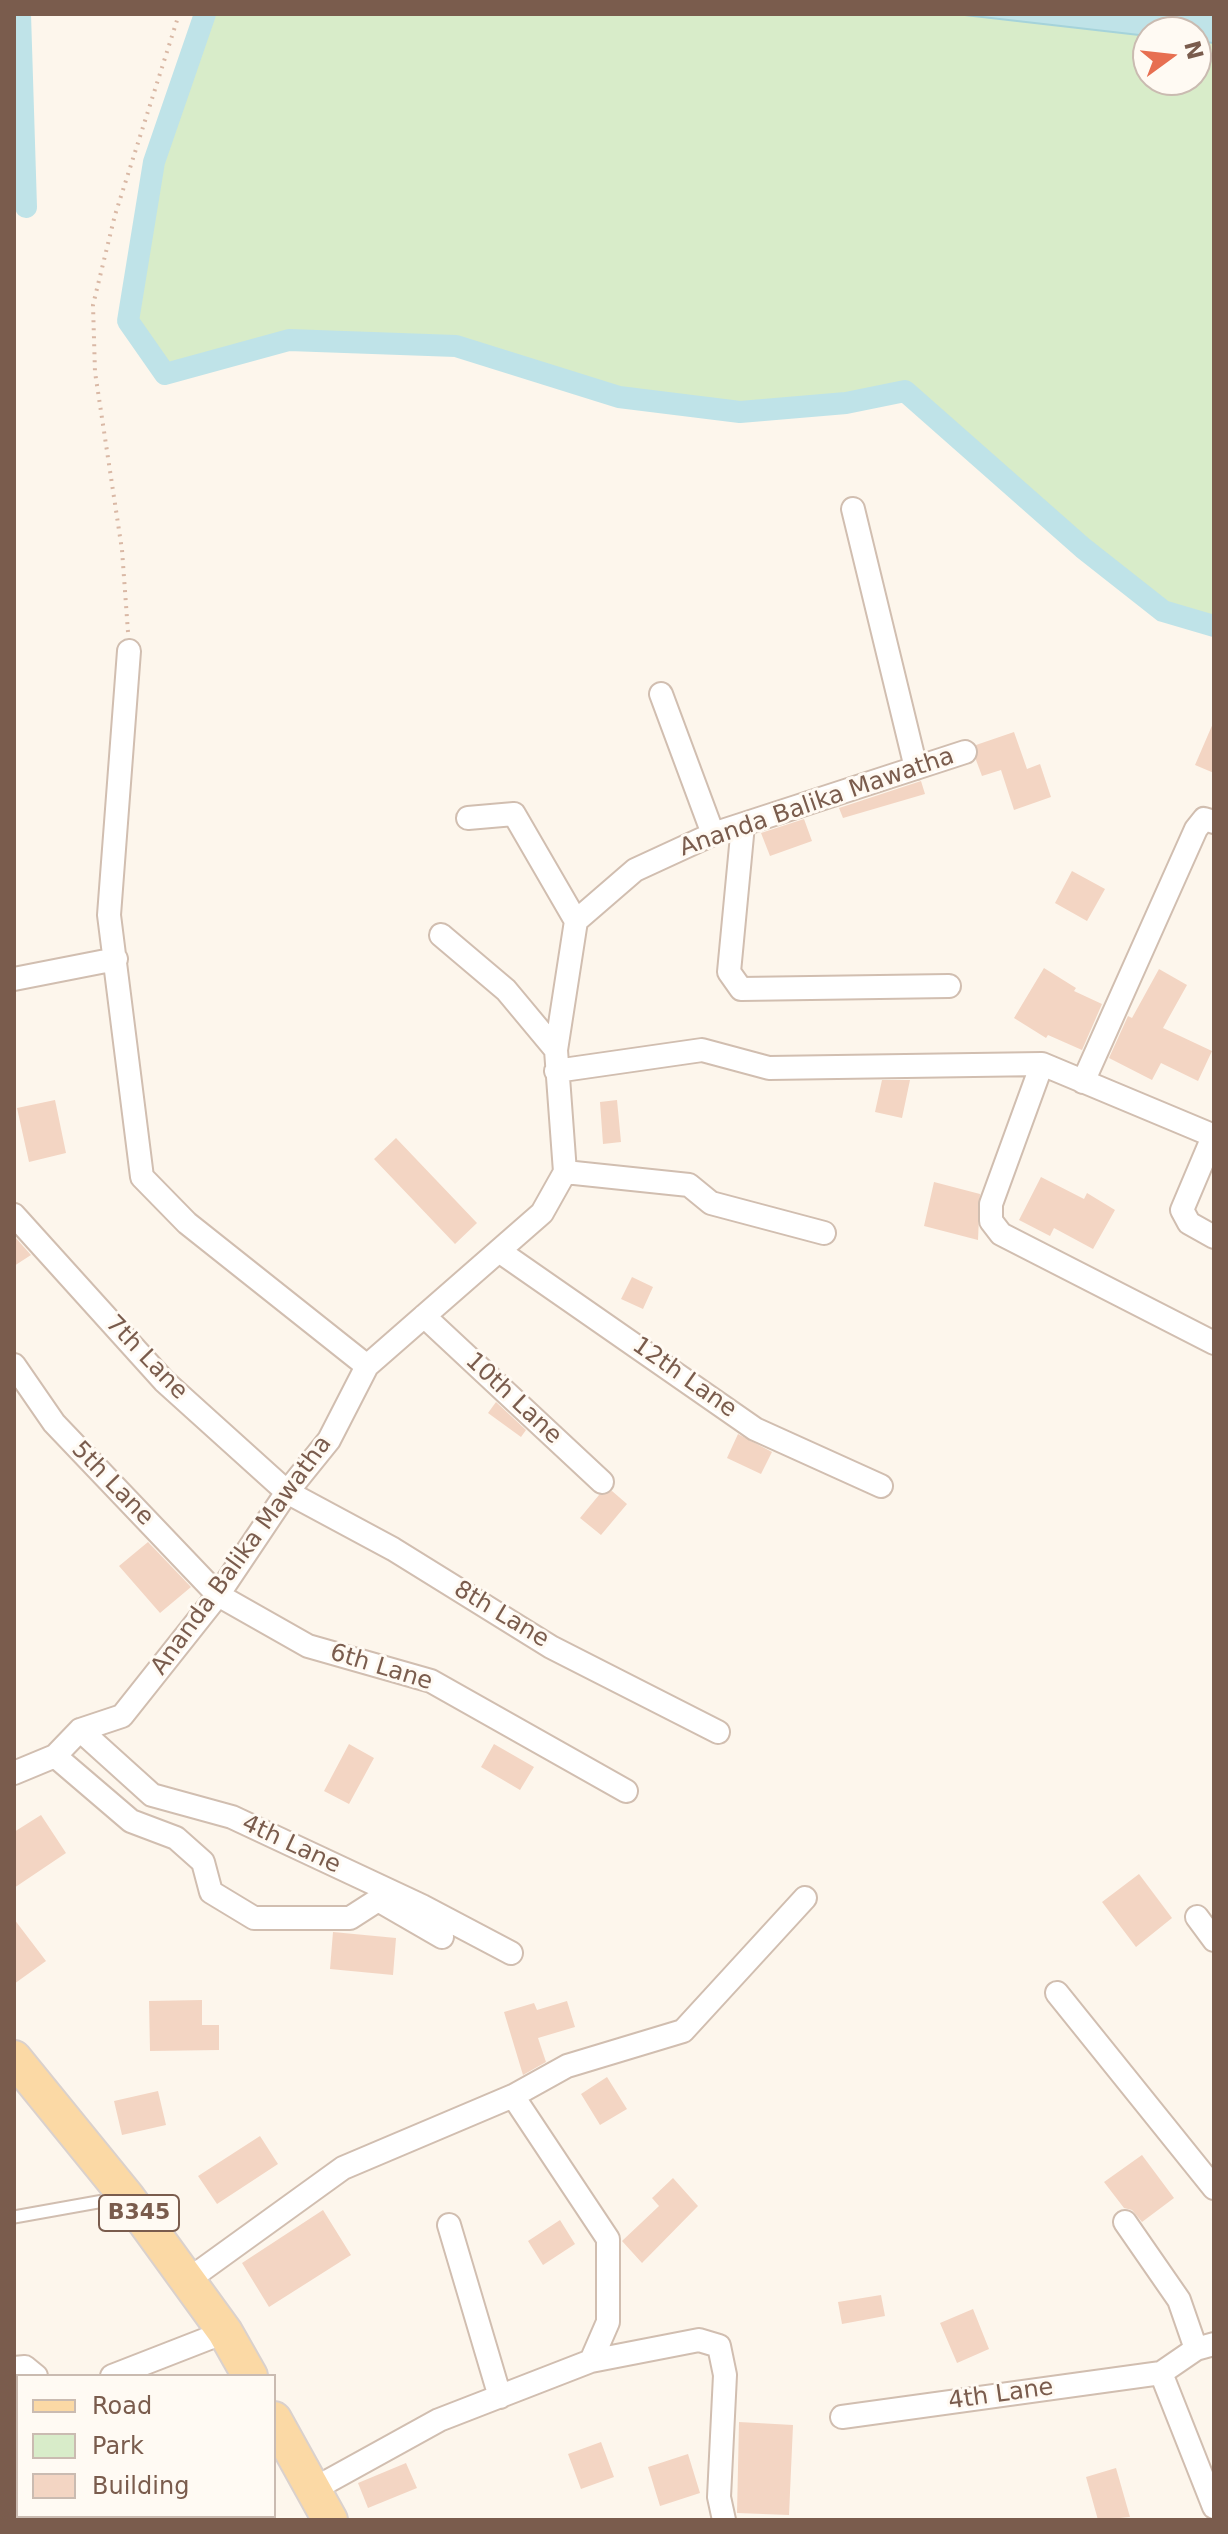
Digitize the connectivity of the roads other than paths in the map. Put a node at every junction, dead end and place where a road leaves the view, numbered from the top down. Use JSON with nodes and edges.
{"nodes":[{"id":1,"x":853,"y":509,"type":"dead end"},
{"id":2,"x":129,"y":651,"type":"road end"},
{"id":3,"x":661,"y":694,"type":"dead end"},
{"id":4,"x":965,"y":752,"type":"dead end"},
{"id":5,"x":916,"y":768,"type":"junction"},
{"id":6,"x":468,"y":818,"type":"dead end"},
{"id":7,"x":1214,"y":822,"type":"edge"},
{"id":8,"x":743,"y":825,"type":"junction"},
{"id":9,"x":713,"y":834,"type":"junction"},
{"id":10,"x":576,"y":921,"type":"junction"},
{"id":11,"x":441,"y":935,"type":"dead end"},
{"id":12,"x":116,"y":959,"type":"junction"},
{"id":13,"x":14,"y":979,"type":"edge"},
{"id":14,"x":949,"y":986,"type":"dead end"},
{"id":15,"x":556,"y":1060,"type":"junction"},
{"id":16,"x":1042,"y":1064,"type":"junction"},
{"id":17,"x":1083,"y":1082,"type":"junction"},
{"id":18,"x":565,"y":1172,"type":"junction"},
{"id":19,"x":14,"y":1215,"type":"edge"},
{"id":20,"x":824,"y":1233,"type":"dead end"},
{"id":21,"x":1214,"y":1237,"type":"edge"},
{"id":22,"x":499,"y":1251,"type":"junction"},
{"id":23,"x":424,"y":1316,"type":"junction"},
{"id":24,"x":1214,"y":1343,"type":"edge"},
{"id":25,"x":14,"y":1365,"type":"edge"},
{"id":26,"x":367,"y":1366,"type":"junction"},
{"id":27,"x":602,"y":1482,"type":"dead end"},
{"id":28,"x":881,"y":1486,"type":"dead end"},
{"id":29,"x":287,"y":1492,"type":"junction"},
{"id":30,"x":218,"y":1595,"type":"junction"},
{"id":31,"x":80,"y":1730,"type":"junction"},
{"id":32,"x":718,"y":1732,"type":"dead end"},
{"id":33,"x":55,"y":1756,"type":"junction"},
{"id":34,"x":14,"y":1773,"type":"edge"},
{"id":35,"x":626,"y":1791,"type":"dead end"},
{"id":36,"x":805,"y":1898,"type":"dead end"},
{"id":37,"x":1197,"y":1917,"type":"dead end"},
{"id":38,"x":442,"y":1937,"type":"dead end"},
{"id":39,"x":1214,"y":1940,"type":"edge"},
{"id":40,"x":511,"y":1953,"type":"dead end"},
{"id":41,"x":1057,"y":1993,"type":"dead end"},
{"id":42,"x":14,"y":2058,"type":"edge"},
{"id":43,"x":513,"y":2096,"type":"junction"},
{"id":44,"x":1214,"y":2188,"type":"edge"},
{"id":45,"x":127,"y":2197,"type":"junction"},
{"id":46,"x":14,"y":2217,"type":"edge"},
{"id":47,"x":1125,"y":2222,"type":"dead end"},
{"id":48,"x":449,"y":2225,"type":"dead end"},
{"id":49,"x":188,"y":2280,"type":"junction"},
{"id":50,"x":225,"y":2332,"type":"junction"},
{"id":51,"x":1205,"y":2346,"type":"edge"},
{"id":52,"x":591,"y":2361,"type":"junction"},
{"id":53,"x":14,"y":2368,"type":"edge"},
{"id":54,"x":1161,"y":2373,"type":"junction"},
{"id":55,"x":34,"y":2374,"type":"edge"},
{"id":56,"x":117,"y":2374,"type":"edge"},
{"id":57,"x":249,"y":2374,"type":"edge"},
{"id":58,"x":500,"y":2397,"type":"junction"},
{"id":59,"x":842,"y":2417,"type":"dead end"},
{"id":60,"x":276,"y":2422,"type":"edge"},
{"id":61,"x":314,"y":2489,"type":"junction"},
{"id":62,"x":1214,"y":2507,"type":"edge"},
{"id":63,"x":330,"y":2520,"type":"edge"},
{"id":64,"x":724,"y":2520,"type":"edge"}],
"edges":[{"from":1,"to":5,"type":"street"},
{"from":2,"to":12,"type":"street"},
{"from":3,"to":9,"type":"street"},
{"from":4,"to":5,"type":"street","name":"Ananda Balika Mawatha"},
{"from":5,"to":8,"type":"street","name":"Ananda Balika Mawatha"},
{"from":6,"to":10,"type":"street"},
{"from":7,"to":17,"type":"street"},
{"from":8,"to":9,"type":"street","name":"Ananda Balika Mawatha"},
{"from":8,"to":14,"type":"street"},
{"from":9,"to":10,"type":"street","name":"Ananda Balika Mawatha"},
{"from":10,"to":15,"type":"street"},
{"from":11,"to":15,"type":"street"},
{"from":12,"to":13,"type":"street"},
{"from":12,"to":26,"type":"street"},
{"from":15,"to":16,"type":"street"},
{"from":15,"to":18,"type":"street"},
{"from":16,"to":17,"type":"street"},
{"from":16,"to":24,"type":"street"},
{"from":17,"to":21,"type":"street"},
{"from":18,"to":20,"type":"street"},
{"from":18,"to":22,"type":"street","name":"Ananda Balika Mawatha"},
{"from":19,"to":29,"type":"street","name":"7th Lane"},
{"from":22,"to":23,"type":"street","name":"Ananda Balika Mawatha"},
{"from":22,"to":28,"type":"street","name":"12th Lane"},
{"from":23,"to":26,"type":"street","name":"Ananda Balika Mawatha"},
{"from":23,"to":27,"type":"street","name":"10th Lane"},
{"from":25,"to":30,"type":"street","name":"5th Lane"},
{"from":26,"to":29,"type":"street","name":"Ananda Balika Mawatha"},
{"from":29,"to":30,"type":"street","name":"Ananda Balika Mawatha"},
{"from":29,"to":32,"type":"street","name":"8th Lane"},
{"from":30,"to":31,"type":"street","name":"Ananda Balika Mawatha"},
{"from":30,"to":35,"type":"street","name":"6th Lane"},
{"from":31,"to":33,"type":"street","name":"Ananda Balika Mawatha"},
{"from":31,"to":40,"type":"street","name":"4th Lane"},
{"from":33,"to":34,"type":"street","name":"Ananda Balika Mawatha"},
{"from":33,"to":38,"type":"street"},
{"from":36,"to":43,"type":"street"},
{"from":37,"to":39,"type":"street"},
{"from":41,"to":44,"type":"street"},
{"from":42,"to":45,"type":"main road","number":"B345"},
{"from":43,"to":49,"type":"street"},
{"from":43,"to":52,"type":"street"},
{"from":45,"to":46,"type":"lane"},
{"from":45,"to":49,"type":"main road","number":"B345"},
{"from":47,"to":51,"type":"street"},
{"from":48,"to":58,"type":"street"},
{"from":49,"to":50,"type":"main road","number":"B345"},
{"from":50,"to":56,"type":"street"},
{"from":50,"to":57,"type":"main road","number":"B345"},
{"from":51,"to":54,"type":"street","name":"4th Lane"},
{"from":52,"to":58,"type":"street"},
{"from":52,"to":64,"type":"street"},
{"from":53,"to":55,"type":"street"},
{"from":54,"to":59,"type":"street","name":"4th Lane"},
{"from":54,"to":62,"type":"street"},
{"from":58,"to":61,"type":"street"},
{"from":60,"to":61,"type":"main road"},
{"from":61,"to":63,"type":"main road"}]}
